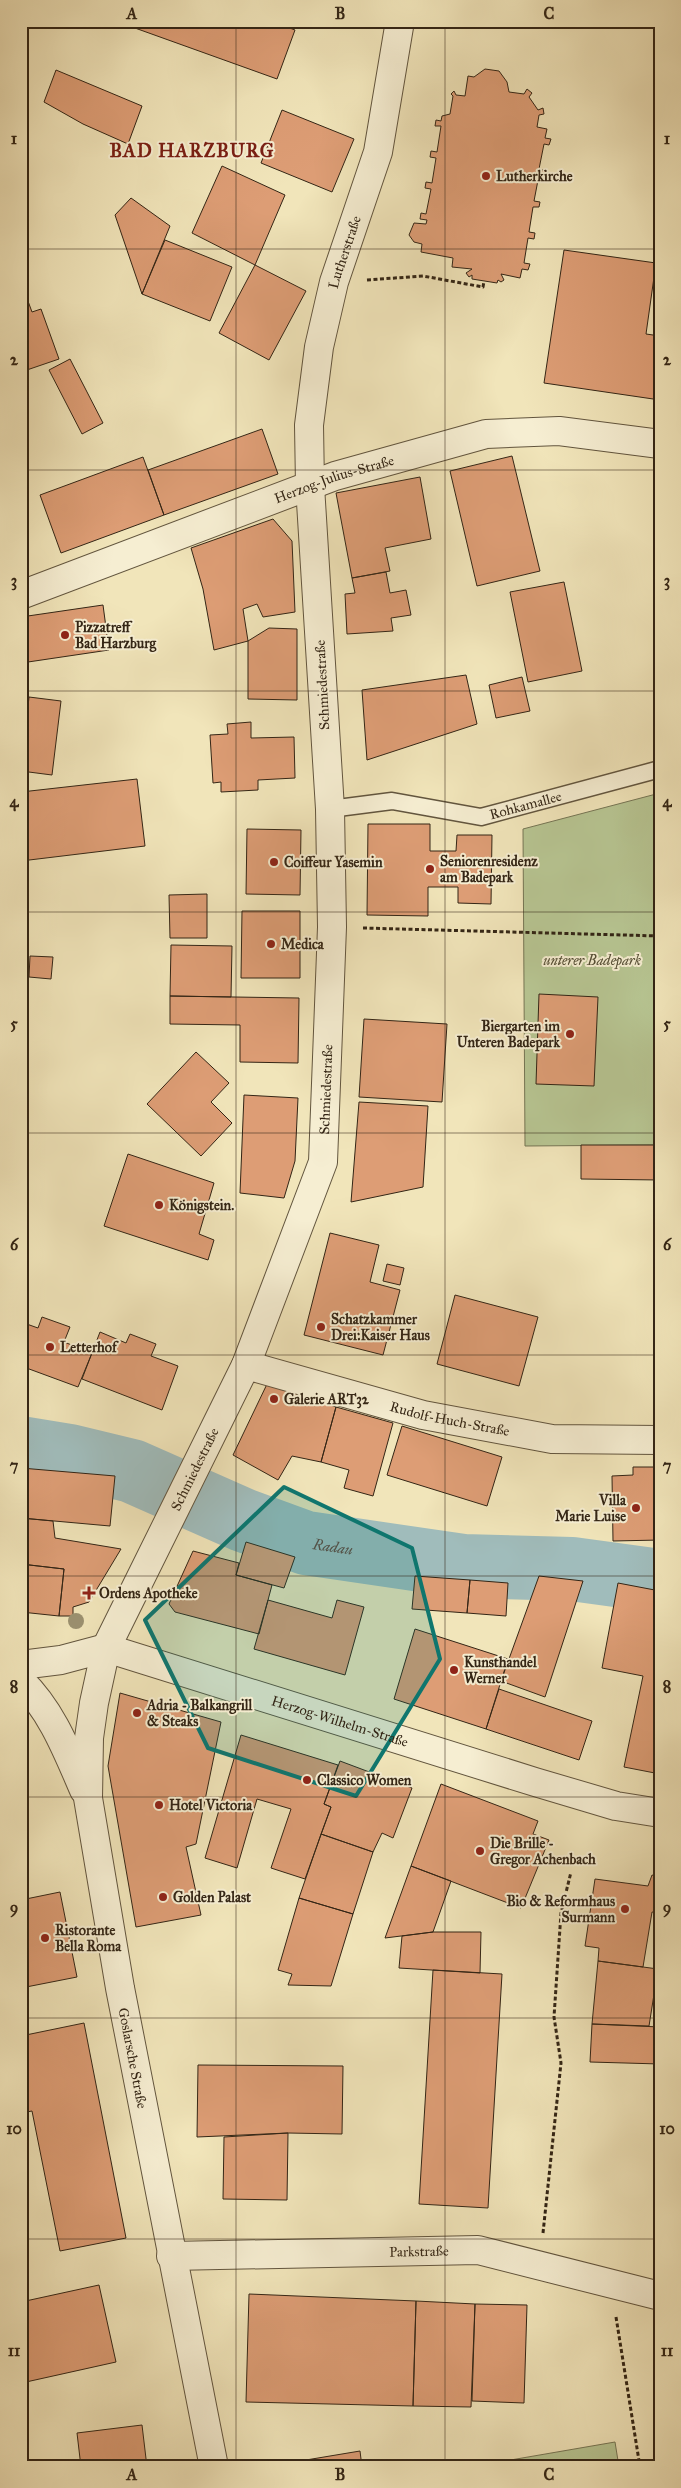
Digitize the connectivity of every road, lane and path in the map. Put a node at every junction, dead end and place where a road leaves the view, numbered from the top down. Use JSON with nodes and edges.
{"nodes":[{"id":1,"x":400,"y":21,"type":"edge"},
{"id":2,"x":484,"y":281,"type":"dead end"},
{"id":3,"x":334,"y":282,"type":"junction"},
{"id":4,"x":660,"y":444,"type":"edge"},
{"id":5,"x":310,"y":486,"type":"junction"},
{"id":6,"x":21,"y":595,"type":"edge"},
{"id":7,"x":660,"y":769,"type":"edge"},
{"id":8,"x":330,"y":809,"type":"junction"},
{"id":9,"x":332,"y":927,"type":"junction"},
{"id":10,"x":660,"y":936,"type":"edge"},
{"id":11,"x":246,"y":1365,"type":"junction"},
{"id":12,"x":660,"y":1440,"type":"edge"},
{"id":13,"x":106,"y":1648,"type":"junction"},
{"id":14,"x":21,"y":1665,"type":"edge"},
{"id":15,"x":21,"y":1681,"type":"edge"},
{"id":16,"x":88,"y":1798,"type":"junction"},
{"id":17,"x":660,"y":1814,"type":"edge"},
{"id":18,"x":571,"y":1872,"type":"dead end"},
{"id":19,"x":171,"y":2256,"type":"junction"},
{"id":20,"x":540,"y":2266,"type":"junction"},
{"id":21,"x":610,"y":2283,"type":"junction"},
{"id":22,"x":660,"y":2296,"type":"edge"},
{"id":23,"x":214,"y":2467,"type":"edge"},
{"id":24,"x":640,"y":2467,"type":"edge"}],
"edges":[{"from":1,"to":3,"type":"street","name":"Lutherstraße"},
{"from":2,"to":3,"type":"path"},
{"from":3,"to":5,"type":"street","name":"Lutherstraße"},
{"from":4,"to":5,"type":"street","name":"Herzog-Julius-Straße"},
{"from":5,"to":6,"type":"street","name":"Herzog-Julius-Straße"},
{"from":5,"to":8,"type":"street","name":"Schmiedestraße"},
{"from":7,"to":8,"type":"lane","name":"Rohkamallee"},
{"from":8,"to":9,"type":"street","name":"Schmiedestraße"},
{"from":9,"to":10,"type":"path"},
{"from":9,"to":11,"type":"street","name":"Schmiedestraße"},
{"from":11,"to":12,"type":"street","name":"Rudolf-Huch-Straße"},
{"from":11,"to":13,"type":"street","name":"Schmiedestraße"},
{"from":13,"to":14,"type":"street"},
{"from":13,"to":16,"type":"street","name":"Goslarsche Straße"},
{"from":13,"to":17,"type":"street","name":"Herzog-Wilhelm-Straße"},
{"from":15,"to":16,"type":"street"},
{"from":16,"to":19,"type":"street","name":"Goslarsche Straße"},
{"from":18,"to":20,"type":"path"},
{"from":19,"to":20,"type":"street","name":"Parkstraße"},
{"from":19,"to":23,"type":"street","name":"Goslarsche Straße"},
{"from":20,"to":21,"type":"street","name":"Parkstraße"},
{"from":21,"to":22,"type":"street","name":"Parkstraße"},
{"from":21,"to":24,"type":"path"}]}
